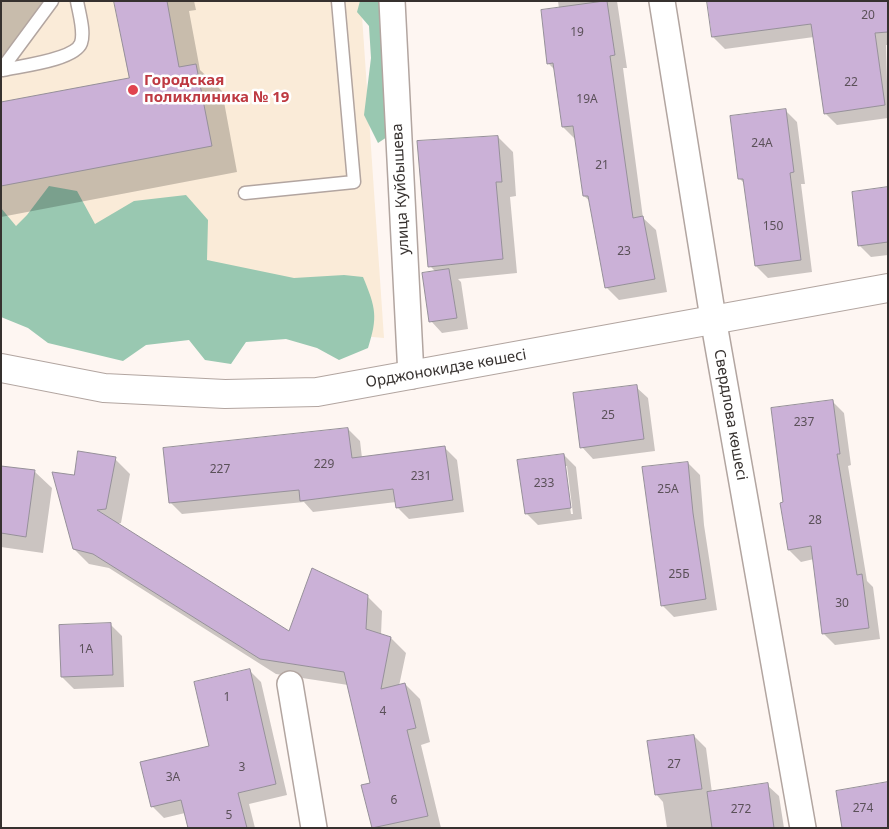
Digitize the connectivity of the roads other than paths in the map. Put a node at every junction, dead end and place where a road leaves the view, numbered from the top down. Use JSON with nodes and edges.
{"nodes":[{"id":1,"x":52,"y":1,"type":"edge"},
{"id":2,"x":77,"y":1,"type":"edge"},
{"id":3,"x":338,"y":1,"type":"edge"},
{"id":4,"x":392,"y":1,"type":"edge"},
{"id":5,"x":662,"y":1,"type":"edge"},
{"id":6,"x":2,"y":70,"type":"edge"},
{"id":7,"x":245,"y":193,"type":"dead end"},
{"id":8,"x":888,"y":288,"type":"edge"},
{"id":9,"x":713,"y":318,"type":"junction"},
{"id":10,"x":1,"y":368,"type":"edge"},
{"id":11,"x":410,"y":376,"type":"junction"},
{"id":12,"x":290,"y":684,"type":"dead end"},
{"id":13,"x":314,"y":828,"type":"edge"},
{"id":14,"x":803,"y":828,"type":"edge"}],
"edges":[{"from":1,"to":6,"type":"lane"},
{"from":2,"to":6,"type":"lane"},
{"from":3,"to":7,"type":"lane"},
{"from":4,"to":11,"type":"street","name":"улица Куйбышева"},
{"from":5,"to":9,"type":"street","name":"Свердлова көшесі"},
{"from":8,"to":9,"type":"main road","name":"Орджонокидзе көшесі"},
{"from":9,"to":11,"type":"main road","name":"Орджонокидзе көшесі"},
{"from":9,"to":14,"type":"street","name":"Свердлова көшесі"},
{"from":10,"to":11,"type":"main road","name":"Орджонокидзе көшесі"},
{"from":12,"to":13,"type":"street"}]}
